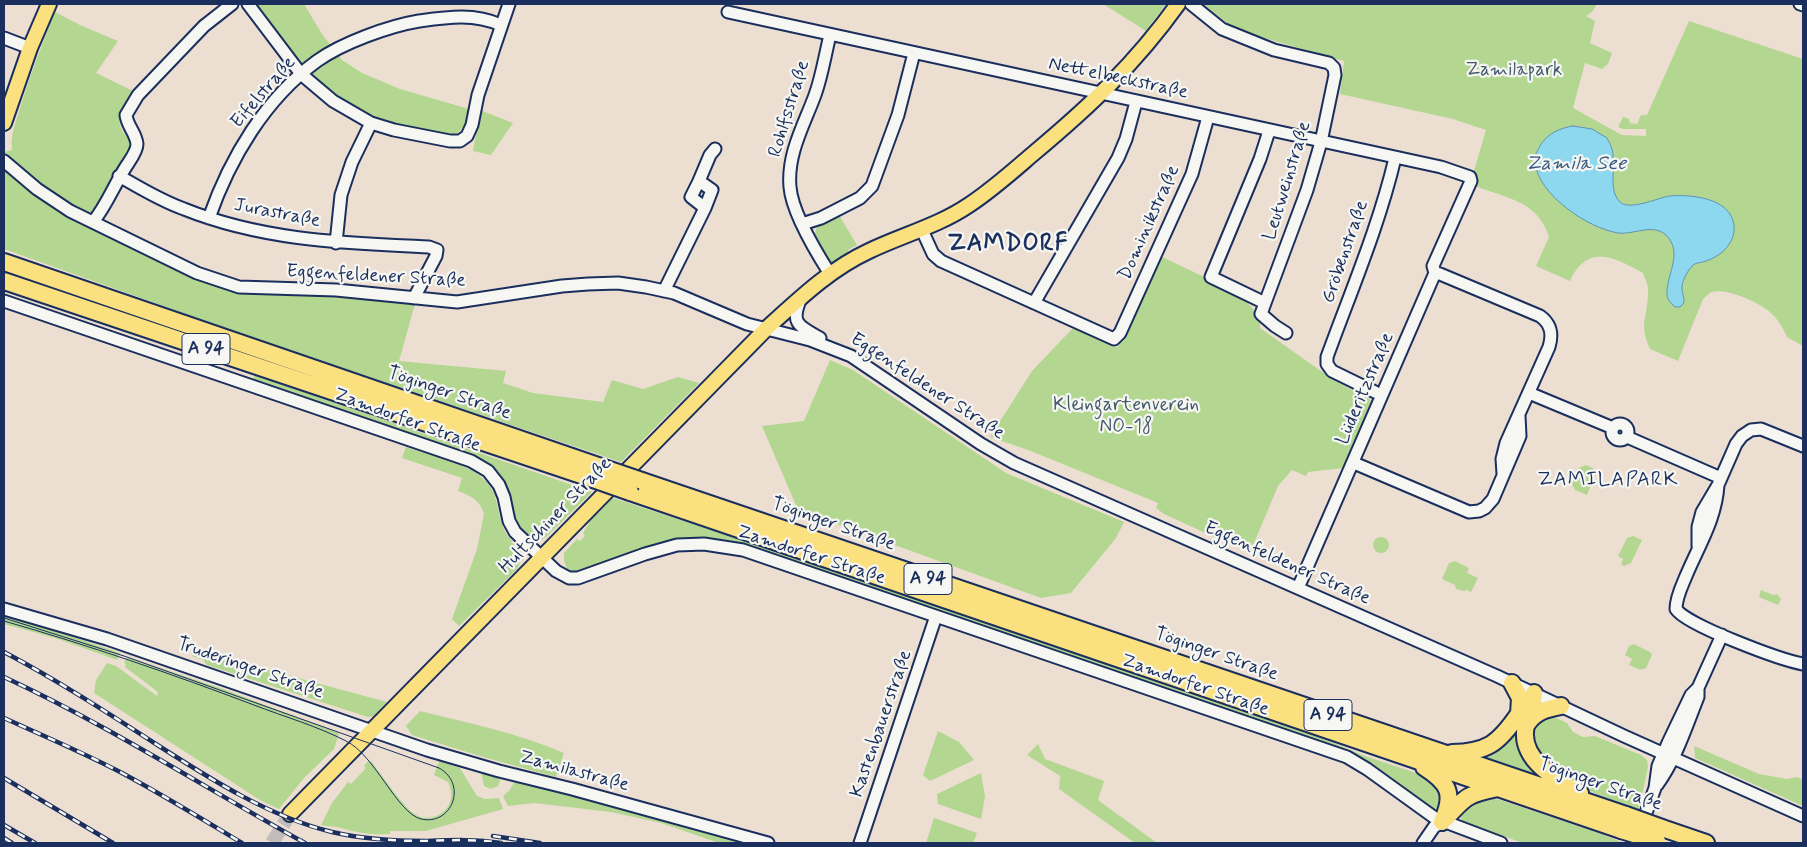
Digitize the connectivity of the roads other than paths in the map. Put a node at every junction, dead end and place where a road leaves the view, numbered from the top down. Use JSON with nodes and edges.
{"nodes":[{"id":1,"x":49,"y":4,"type":"edge"},
{"id":2,"x":232,"y":4,"type":"edge"},
{"id":3,"x":248,"y":4,"type":"edge"},
{"id":4,"x":509,"y":4,"type":"edge"},
{"id":5,"x":1178,"y":4,"type":"edge"},
{"id":6,"x":1191,"y":4,"type":"edge"},
{"id":7,"x":728,"y":12,"type":"dead end"},
{"id":8,"x":501,"y":25,"type":"junction"},
{"id":9,"x":830,"y":35,"type":"junction"},
{"id":10,"x":4,"y":38,"type":"edge"},
{"id":11,"x":30,"y":48,"type":"junction"},
{"id":12,"x":914,"y":53,"type":"junction"},
{"id":13,"x":301,"y":74,"type":"junction"},
{"id":14,"x":1102,"y":94,"type":"junction"},
{"id":15,"x":1136,"y":102,"type":"junction"},
{"id":16,"x":1208,"y":117,"type":"junction"},
{"id":17,"x":371,"y":122,"type":"junction"},
{"id":18,"x":4,"y":124,"type":"edge"},
{"id":19,"x":1269,"y":131,"type":"junction"},
{"id":20,"x":1321,"y":142,"type":"junction"},
{"id":21,"x":716,"y":149,"type":"dead end"},
{"id":22,"x":1395,"y":158,"type":"junction"},
{"id":23,"x":4,"y":161,"type":"edge"},
{"id":24,"x":119,"y":176,"type":"junction"},
{"id":25,"x":699,"y":181,"type":"junction"},
{"id":26,"x":1460,"y":204,"type":"joint"},
{"id":27,"x":705,"y":208,"type":"junction"},
{"id":28,"x":209,"y":218,"type":"junction"},
{"id":29,"x":93,"y":222,"type":"junction"},
{"id":30,"x":802,"y":224,"type":"junction"},
{"id":31,"x":922,"y":230,"type":"junction"},
{"id":32,"x":336,"y":243,"type":"junction"},
{"id":33,"x":4,"y":262,"type":"edge"},
{"id":34,"x":830,"y":274,"type":"junction"},
{"id":35,"x":1435,"y":274,"type":"junction"},
{"id":36,"x":4,"y":281,"type":"edge"},
{"id":37,"x":664,"y":291,"type":"junction"},
{"id":38,"x":802,"y":296,"type":"junction"},
{"id":39,"x":414,"y":298,"type":"junction"},
{"id":40,"x":4,"y":301,"type":"edge"},
{"id":41,"x":1264,"y":303,"type":"junction"},
{"id":42,"x":1034,"y":304,"type":"junction"},
{"id":43,"x":767,"y":328,"type":"junction"},
{"id":44,"x":1286,"y":333,"type":"dead end"},
{"id":45,"x":840,"y":351,"type":"junction"},
{"id":46,"x":1375,"y":392,"type":"dead end"},
{"id":47,"x":1529,"y":393,"type":"junction"},
{"id":48,"x":1803,"y":446,"type":"edge"},
{"id":49,"x":1354,"y":463,"type":"junction"},
{"id":50,"x":599,"y":474,"type":"junction"},
{"id":51,"x":1719,"y":482,"type":"junction"},
{"id":52,"x":636,"y":487,"type":"junction"},
{"id":53,"x":542,"y":558,"type":"junction"},
{"id":54,"x":1298,"y":588,"type":"junction"},
{"id":55,"x":4,"y":609,"type":"edge"},
{"id":56,"x":936,"y":616,"type":"junction"},
{"id":57,"x":1722,"y":635,"type":"junction"},
{"id":58,"x":1803,"y":664,"type":"edge"},
{"id":59,"x":1512,"y":683,"type":"junction"},
{"id":60,"x":1534,"y":694,"type":"junction"},
{"id":61,"x":1561,"y":706,"type":"junction"},
{"id":62,"x":1522,"y":719,"type":"junction"},
{"id":63,"x":372,"y":730,"type":"junction"},
{"id":64,"x":1442,"y":753,"type":"junction"},
{"id":65,"x":1407,"y":756,"type":"junction"},
{"id":66,"x":1668,"y":756,"type":"junction"},
{"id":67,"x":1500,"y":788,"type":"junction"},
{"id":68,"x":1608,"y":809,"type":"junction"},
{"id":69,"x":290,"y":814,"type":"tunnel mouth"},
{"id":70,"x":1803,"y":816,"type":"edge"},
{"id":71,"x":1442,"y":822,"type":"junction"},
{"id":72,"x":1623,"y":822,"type":"junction"},
{"id":73,"x":1661,"y":838,"type":"edge"},
{"id":74,"x":768,"y":843,"type":"edge"},
{"id":75,"x":860,"y":843,"type":"edge"},
{"id":76,"x":1422,"y":843,"type":"edge"},
{"id":77,"x":1501,"y":843,"type":"edge"},
{"id":78,"x":1635,"y":843,"type":"edge"},
{"id":79,"x":1706,"y":843,"type":"edge"}],
"edges":[{"from":1,"to":11,"type":"main road"},
{"from":2,"to":24,"type":"street"},
{"from":3,"to":13,"type":"street"},
{"from":4,"to":8,"type":"street"},
{"from":5,"to":14,"type":"main road","name":"Hultschiner Straße"},
{"from":6,"to":20,"type":"street","name":"Leutweinstraße"},
{"from":7,"to":9,"type":"street","name":"Nettelbeckstraße"},
{"from":8,"to":13,"type":"street","name":"Eifelstraße"},
{"from":8,"to":17,"type":"street"},
{"from":9,"to":12,"type":"street","name":"Nettelbeckstraße"},
{"from":9,"to":30,"type":"street","name":"Rohlfsstraße"},
{"from":10,"to":11,"type":"street"},
{"from":11,"to":18,"type":"main road"},
{"from":12,"to":14,"type":"street","name":"Nettelbeckstraße"},
{"from":12,"to":30,"type":"street"},
{"from":13,"to":17,"type":"street"},
{"from":13,"to":28,"type":"street","name":"Eifelstraße"},
{"from":14,"to":15,"type":"street","name":"Nettelbeckstraße"},
{"from":14,"to":31,"type":"main road","name":"Hultschiner Straße"},
{"from":15,"to":16,"type":"street","name":"Nettelbeckstraße"},
{"from":15,"to":42,"type":"street"},
{"from":16,"to":19,"type":"street","name":"Nettelbeckstraße"},
{"from":16,"to":42,"type":"street","name":"Dominikstraße"},
{"from":17,"to":32,"type":"street"},
{"from":19,"to":20,"type":"street","name":"Nettelbeckstraße"},
{"from":19,"to":41,"type":"street"},
{"from":20,"to":22,"type":"street","name":"Nettelbeckstraße"},
{"from":20,"to":41,"type":"street","name":"Leutweinstraße"},
{"from":21,"to":25,"type":"street"},
{"from":22,"to":26,"type":"street","name":"Nettelbeckstraße"},
{"from":22,"to":46,"type":"street","name":"Gröbenstraße"},
{"from":23,"to":29,"type":"street","name":"Eggenfeldener Straße"},
{"from":24,"to":28,"type":"street","name":"Jurastraße"},
{"from":24,"to":29,"type":"street"},
{"from":25,"to":27,"type":"street"},
{"from":25,"to":27,"type":"street"},
{"from":26,"to":35,"type":"street","name":"Lüderitzstraße"},
{"from":27,"to":37,"type":"street"},
{"from":28,"to":32,"type":"street","name":"Jurastraße"},
{"from":29,"to":39,"type":"street","name":"Eggenfeldener Straße"},
{"from":30,"to":34,"type":"street","name":"Rohlfsstraße"},
{"from":31,"to":34,"type":"main road","name":"Hultschiner Straße"},
{"from":31,"to":42,"type":"street"},
{"from":32,"to":39,"type":"street","name":"Jurastraße"},
{"from":33,"to":50,"type":"highway","name":"Töginger Straße","number":"A 94"},
{"from":34,"to":38,"type":"main road","name":"Hultschiner Straße"},
{"from":35,"to":47,"type":"street"},
{"from":35,"to":49,"type":"street","name":"Lüderitzstraße"},
{"from":36,"to":50,"type":"highway","name":"Töginger Straße","number":"A 94"},
{"from":37,"to":39,"type":"street","name":"Eggenfeldener Straße"},
{"from":37,"to":43,"type":"street","name":"Eggenfeldener Straße"},
{"from":38,"to":43,"type":"main road","name":"Hultschiner Straße"},
{"from":38,"to":45,"type":"street"},
{"from":40,"to":53,"type":"street","name":"Zamdorfer Straße"},
{"from":41,"to":44,"type":"street"},
{"from":43,"to":45,"type":"street","name":"Eggenfeldener Straße"},
{"from":43,"to":53,"type":"main road","name":"Hultschiner Straße"},
{"from":45,"to":54,"type":"street","name":"Eggenfeldener Straße"},
{"from":47,"to":49,"type":"street"},
{"from":47,"to":51,"type":"street"},
{"from":48,"to":51,"type":"street"},
{"from":49,"to":54,"type":"street","name":"Lüderitzstraße"},
{"from":50,"to":52,"type":"highway","name":"Töginger Straße","number":"A 94","bridge":true},
{"from":51,"to":57,"type":"street"},
{"from":52,"to":64,"type":"highway","name":"Töginger Straße","number":"A 94"},
{"from":52,"to":65,"type":"highway","name":"Töginger Straße","number":"A 94"},
{"from":53,"to":56,"type":"street","name":"Zamdorfer Straße"},
{"from":53,"to":63,"type":"main road","name":"Hultschiner Straße"},
{"from":54,"to":59,"type":"street","name":"Eggenfeldener Straße"},
{"from":55,"to":63,"type":"street","name":"Truderinger Straße"},
{"from":56,"to":71,"type":"street","name":"Zamdorfer Straße"},
{"from":56,"to":75,"type":"street","name":"Kastenbauerstraße"},
{"from":57,"to":58,"type":"street"},
{"from":57,"to":66,"type":"street"},
{"from":59,"to":60,"type":"street","name":"Eggenfeldener Straße"},
{"from":59,"to":62,"type":"highway"},
{"from":60,"to":61,"type":"street","name":"Eggenfeldener Straße"},
{"from":60,"to":62,"type":"highway"},
{"from":61,"to":62,"type":"highway"},
{"from":61,"to":66,"type":"street","name":"Eggenfeldener Straße"},
{"from":62,"to":64,"type":"highway"},
{"from":62,"to":68,"type":"highway"},
{"from":63,"to":69,"type":"main road"},
{"from":63,"to":74,"type":"street","name":"Zamilastraße"},
{"from":64,"to":68,"type":"highway","name":"Töginger Straße","number":"A 94"},
{"from":65,"to":67,"type":"highway","name":"Töginger Straße","number":"A 94"},
{"from":65,"to":71,"type":"highway"},
{"from":66,"to":70,"type":"street","name":"Eggenfeldener Straße"},
{"from":66,"to":78,"type":"street"},
{"from":67,"to":71,"type":"highway"},
{"from":67,"to":72,"type":"highway","name":"Töginger Straße","number":"A 94"},
{"from":68,"to":72,"type":"highway","name":"Töginger Straße","number":"A 94"},
{"from":71,"to":76,"type":"street"},
{"from":71,"to":77,"type":"street","name":"Zamdorfer Straße"},
{"from":72,"to":73,"type":"highway","name":"Töginger Straße","number":"A 94","bridge":true},
{"from":73,"to":79,"type":"highway","name":"Töginger Straße","number":"A 94"}]}
